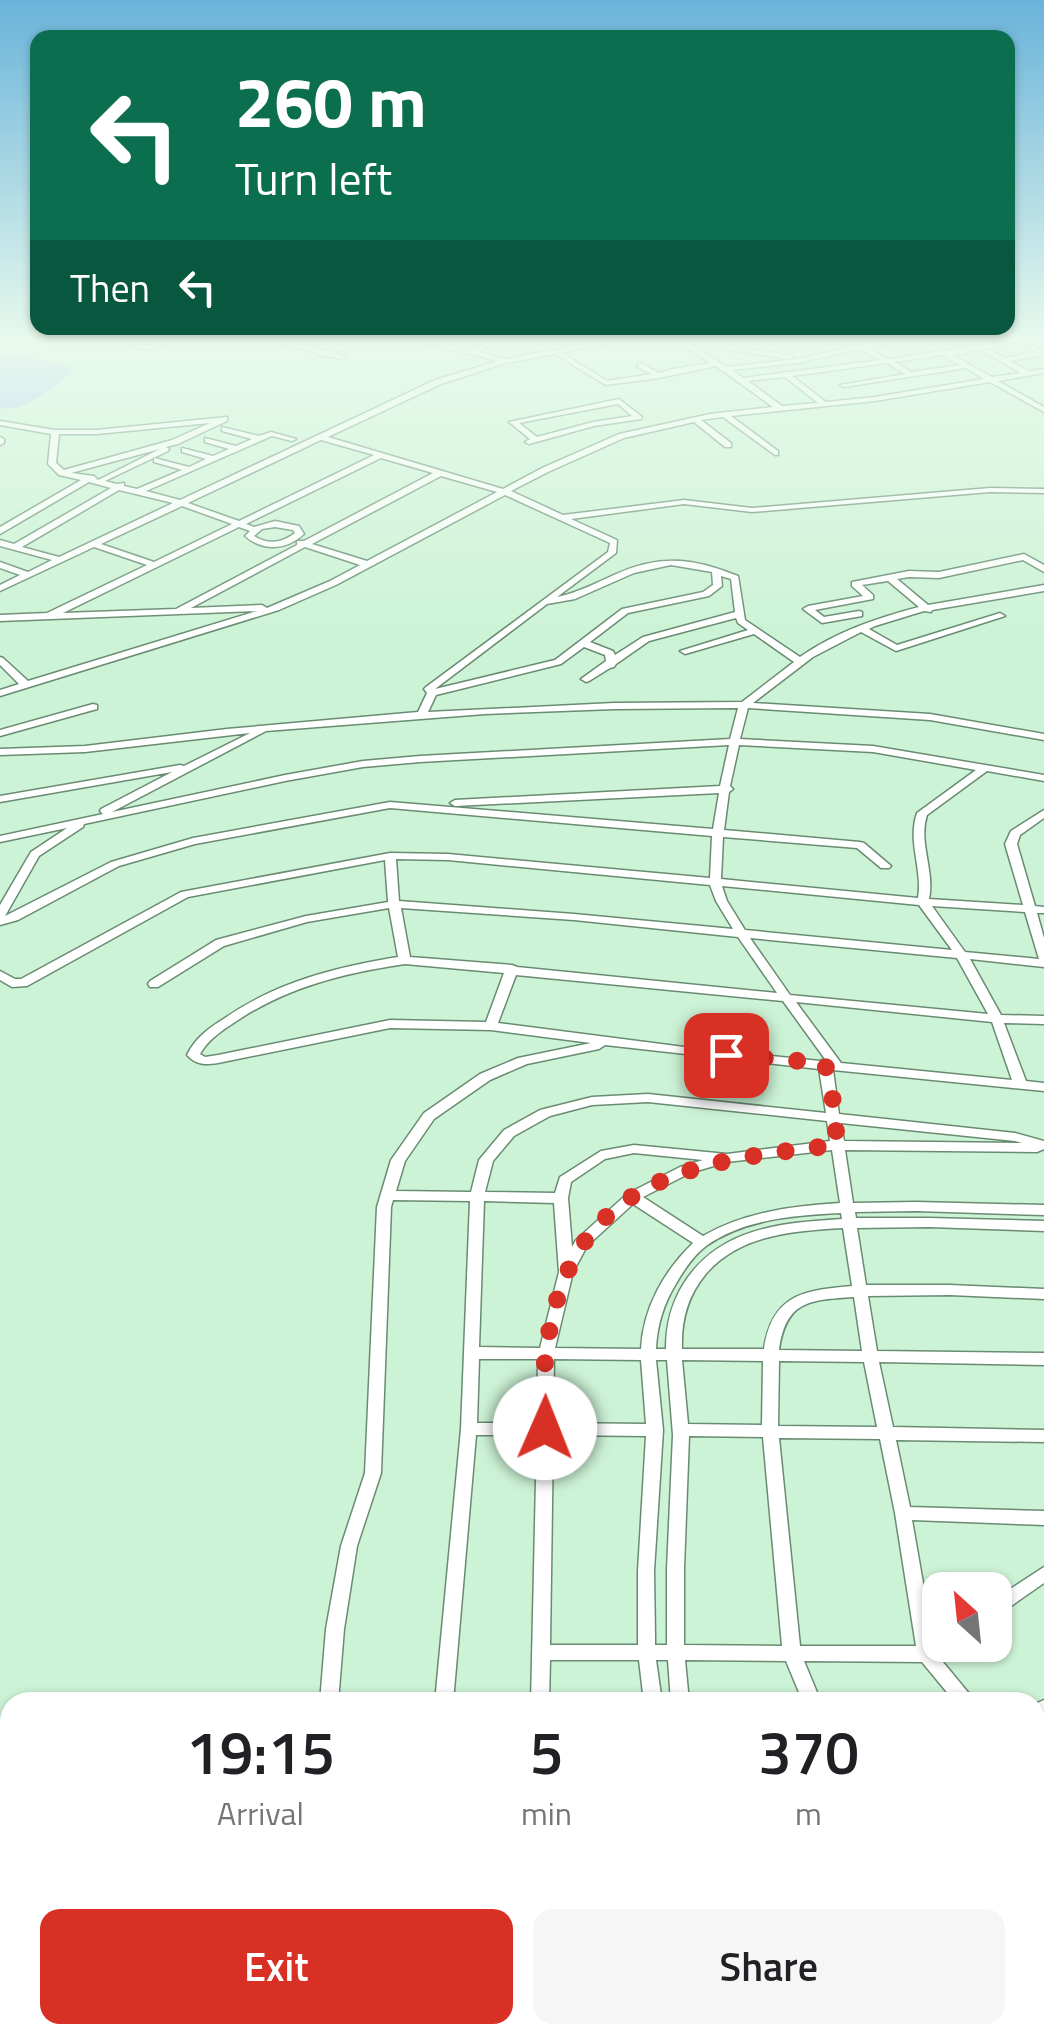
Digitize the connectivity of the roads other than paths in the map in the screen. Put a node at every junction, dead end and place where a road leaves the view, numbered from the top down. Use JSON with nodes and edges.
{"nodes":[{"id":1,"x":54,"y":438,"type":"edge"},
{"id":2,"x":182,"y":438,"type":"edge"},
{"id":3,"x":320,"y":438,"type":"edge"},
{"id":4,"x":321,"y":438,"type":"edge"},
{"id":5,"x":616,"y":438,"type":"edge"},
{"id":6,"x":720,"y":438,"type":"edge"},
{"id":7,"x":756,"y":438,"type":"edge"},
{"id":8,"x":260,"y":439,"type":"edge"},
{"id":9,"x":208,"y":440,"type":"dead end"},
{"id":10,"x":175,"y":442,"type":"junction"},
{"id":11,"x":728,"y":445,"type":"dead end"},
{"id":12,"x":237,"y":448,"type":"junction"},
{"id":13,"x":185,"y":450,"type":"dead end"},
{"id":14,"x":775,"y":453,"type":"dead end"},
{"id":15,"x":381,"y":455,"type":"junction"},
{"id":16,"x":214,"y":459,"type":"junction"},
{"id":17,"x":157,"y":460,"type":"dead end"},
{"id":18,"x":189,"y":470,"type":"junction"},
{"id":19,"x":62,"y":472,"type":"junction"},
{"id":20,"x":440,"y":473,"type":"junction"},
{"id":21,"x":152,"y":476,"type":"dead end"},
{"id":22,"x":96,"y":479,"type":"junction"},
{"id":23,"x":164,"y":480,"type":"junction"},
{"id":24,"x":121,"y":485,"type":"junction"},
{"id":25,"x":1044,"y":490,"type":"edge"},
{"id":26,"x":140,"y":491,"type":"junction"},
{"id":27,"x":508,"y":493,"type":"junction"},
{"id":28,"x":182,"y":503,"type":"junction"},
{"id":29,"x":561,"y":518,"type":"junction"},
{"id":30,"x":238,"y":524,"type":"junction"},
{"id":31,"x":254,"y":529,"type":"junction"},
{"id":32,"x":0,"y":531,"type":"edge"},
{"id":33,"x":292,"y":541,"type":"junction"},
{"id":34,"x":0,"y":544,"type":"edge"},
{"id":35,"x":94,"y":544,"type":"junction"},
{"id":36,"x":304,"y":544,"type":"junction"},
{"id":37,"x":14,"y":548,"type":"junction"},
{"id":38,"x":60,"y":560,"type":"junction"},
{"id":39,"x":366,"y":564,"type":"junction"},
{"id":40,"x":154,"y":565,"type":"junction"},
{"id":41,"x":1042,"y":565,"type":"edge"},
{"id":42,"x":0,"y":569,"type":"edge"},
{"id":43,"x":716,"y":571,"type":"junction"},
{"id":44,"x":24,"y":577,"type":"junction"},
{"id":45,"x":888,"y":577,"type":"junction"},
{"id":46,"x":0,"y":588,"type":"edge"},
{"id":47,"x":1044,"y":588,"type":"edge"},
{"id":48,"x":978,"y":598,"type":"junction"},
{"id":49,"x":544,"y":602,"type":"junction"},
{"id":50,"x":276,"y":608,"type":"junction"},
{"id":51,"x":928,"y":610,"type":"junction"},
{"id":52,"x":178,"y":612,"type":"junction"},
{"id":53,"x":740,"y":614,"type":"junction"},
{"id":54,"x":859,"y":614,"type":"dead end"},
{"id":55,"x":47,"y":617,"type":"junction"},
{"id":56,"x":0,"y":618,"type":"edge"},
{"id":57,"x":861,"y":628,"type":"junction"},
{"id":58,"x":755,"y":630,"type":"junction"},
{"id":59,"x":583,"y":643,"type":"junction"},
{"id":60,"x":685,"y":651,"type":"dead end"},
{"id":61,"x":0,"y":660,"type":"edge"},
{"id":62,"x":800,"y":662,"type":"junction"},
{"id":63,"x":611,"y":665,"type":"junction"},
{"id":64,"x":586,"y":680,"type":"dead end"},
{"id":65,"x":26,"y":686,"type":"junction"},
{"id":66,"x":0,"y":693,"type":"edge"},
{"id":67,"x":432,"y":694,"type":"junction"},
{"id":68,"x":744,"y":705,"type":"junction"},
{"id":69,"x":93,"y":707,"type":"dead end"},
{"id":70,"x":422,"y":714,"type":"junction"},
{"id":71,"x":264,"y":730,"type":"junction"},
{"id":72,"x":0,"y":734,"type":"edge"},
{"id":73,"x":1044,"y":737,"type":"edge"},
{"id":74,"x":733,"y":742,"type":"junction"},
{"id":75,"x":0,"y":753,"type":"edge"},
{"id":76,"x":196,"y":765,"type":"junction"},
{"id":77,"x":985,"y":768,"type":"junction"},
{"id":78,"x":1044,"y":778,"type":"edge"},
{"id":79,"x":728,"y":789,"type":"junction"},
{"id":80,"x":0,"y":800,"type":"edge"},
{"id":81,"x":407,"y":805,"type":"junction"},
{"id":82,"x":1044,"y":813,"type":"edge"},
{"id":83,"x":87,"y":820,"type":"junction"},
{"id":84,"x":719,"y":834,"type":"junction"},
{"id":85,"x":0,"y":839,"type":"edge"},
{"id":86,"x":390,"y":856,"type":"junction"},
{"id":87,"x":886,"y":866,"type":"dead end"},
{"id":88,"x":716,"y":882,"type":"junction"},
{"id":89,"x":923,"y":902,"type":"junction"},
{"id":90,"x":394,"y":904,"type":"junction"},
{"id":91,"x":1029,"y":909,"type":"junction"},
{"id":92,"x":1044,"y":910,"type":"edge"},
{"id":93,"x":0,"y":918,"type":"edge"},
{"id":94,"x":745,"y":936,"type":"junction"},
{"id":95,"x":964,"y":956,"type":"junction"},
{"id":96,"x":405,"y":960,"type":"junction"},
{"id":97,"x":1044,"y":961,"type":"edge"},
{"id":98,"x":512,"y":969,"type":"junction"},
{"id":99,"x":0,"y":975,"type":"edge"},
{"id":100,"x":154,"y":984,"type":"dead end"},
{"id":101,"x":790,"y":998,"type":"junction"},
{"id":102,"x":1000,"y":1019,"type":"junction"},
{"id":103,"x":1044,"y":1020,"type":"edge"},
{"id":104,"x":491,"y":1026,"type":"junction"},
{"id":105,"x":627,"y":1044,"type":"junction"},
{"id":106,"x":830,"y":1064,"type":"junction"},
{"id":107,"x":1020,"y":1084,"type":"junction"},
{"id":108,"x":1044,"y":1087,"type":"edge"},
{"id":109,"x":836,"y":1115,"type":"junction"},
{"id":110,"x":836,"y":1145,"type":"junction"},
{"id":111,"x":1044,"y":1146,"type":"edge"},
{"id":112,"x":727,"y":1158,"type":"junction"},
{"id":113,"x":386,"y":1194,"type":"junction"},
{"id":114,"x":477,"y":1197,"type":"junction"},
{"id":115,"x":632,"y":1197,"type":"junction"},
{"id":116,"x":560,"y":1198,"type":"junction"},
{"id":117,"x":846,"y":1208,"type":"junction"},
{"id":118,"x":1044,"y":1210,"type":"edge"},
{"id":119,"x":850,"y":1226,"type":"junction"},
{"id":120,"x":1044,"y":1226,"type":"edge"},
{"id":121,"x":702,"y":1242,"type":"junction"},
{"id":122,"x":566,"y":1272,"type":"junction"},
{"id":123,"x":860,"y":1292,"type":"junction"},
{"id":124,"x":1044,"y":1294,"type":"edge"},
{"id":125,"x":677,"y":1352,"type":"junction"},
{"id":126,"x":472,"y":1353,"type":"junction"},
{"id":127,"x":546,"y":1353,"type":"junction"},
{"id":128,"x":647,"y":1353,"type":"junction"},
{"id":129,"x":771,"y":1355,"type":"junction"},
{"id":130,"x":870,"y":1356,"type":"junction"},
{"id":131,"x":1044,"y":1359,"type":"edge"},
{"id":132,"x":545,"y":1428,"type":"junction"},
{"id":133,"x":469,"y":1429,"type":"junction"},
{"id":134,"x":655,"y":1430,"type":"junction"},
{"id":135,"x":681,"y":1430,"type":"junction"},
{"id":136,"x":770,"y":1432,"type":"junction"},
{"id":137,"x":885,"y":1434,"type":"junction"},
{"id":138,"x":1044,"y":1436,"type":"edge"},
{"id":139,"x":902,"y":1513,"type":"junction"},
{"id":140,"x":1044,"y":1518,"type":"edge"},
{"id":141,"x":1044,"y":1574,"type":"edge"},
{"id":142,"x":1012,"y":1596,"type":"edge"},
{"id":143,"x":922,"y":1601,"type":"edge"},
{"id":144,"x":922,"y":1650,"type":"edge"},
{"id":145,"x":540,"y":1652,"type":"junction"},
{"id":146,"x":644,"y":1652,"type":"junction"},
{"id":147,"x":674,"y":1652,"type":"junction"},
{"id":148,"x":792,"y":1653,"type":"junction"},
{"id":149,"x":940,"y":1662,"type":"edge"},
{"id":150,"x":330,"y":1692,"type":"edge"},
{"id":151,"x":445,"y":1692,"type":"edge"},
{"id":152,"x":540,"y":1692,"type":"edge"},
{"id":153,"x":651,"y":1692,"type":"edge"},
{"id":154,"x":679,"y":1692,"type":"edge"},
{"id":155,"x":808,"y":1692,"type":"edge"},
{"id":156,"x":959,"y":1692,"type":"edge"}],
"edges":[{"from":1,"to":19,"type":"street"},
{"from":2,"to":10,"type":"street"},
{"from":3,"to":28,"type":"street"},
{"from":4,"to":15,"type":"street"},
{"from":5,"to":27,"type":"street"},
{"from":6,"to":11,"type":"street"},
{"from":7,"to":14,"type":"street"},
{"from":8,"to":12,"type":"street"},
{"from":9,"to":12,"type":"street"},
{"from":10,"to":19,"type":"street"},
{"from":10,"to":22,"type":"street"},
{"from":12,"to":16,"type":"street"},
{"from":13,"to":16,"type":"street"},
{"from":15,"to":20,"type":"street"},
{"from":15,"to":30,"type":"street"},
{"from":16,"to":18,"type":"street"},
{"from":17,"to":18,"type":"street"},
{"from":18,"to":23,"type":"street"},
{"from":19,"to":22,"type":"street"},
{"from":20,"to":27,"type":"street"},
{"from":20,"to":36,"type":"street"},
{"from":21,"to":23,"type":"street"},
{"from":22,"to":24,"type":"street"},
{"from":22,"to":32,"type":"street"},
{"from":23,"to":26,"type":"street"},
{"from":24,"to":26,"type":"street"},
{"from":24,"to":37,"type":"street"},
{"from":25,"to":29,"type":"street"},
{"from":26,"to":28,"type":"street"},
{"from":27,"to":29,"type":"street"},
{"from":27,"to":39,"type":"street"},
{"from":28,"to":30,"type":"street"},
{"from":28,"to":35,"type":"street"},
{"from":29,"to":49,"type":"street"},
{"from":30,"to":31,"type":"street"},
{"from":30,"to":40,"type":"street"},
{"from":31,"to":33,"type":"street"},
{"from":31,"to":33,"type":"street"},
{"from":33,"to":36,"type":"street"},
{"from":34,"to":37,"type":"street"},
{"from":35,"to":38,"type":"street"},
{"from":35,"to":40,"type":"street"},
{"from":36,"to":39,"type":"street"},
{"from":36,"to":52,"type":"street"},
{"from":37,"to":38,"type":"street"},
{"from":38,"to":44,"type":"street"},
{"from":39,"to":50,"type":"street"},
{"from":40,"to":55,"type":"street"},
{"from":41,"to":45,"type":"street"},
{"from":42,"to":44,"type":"street"},
{"from":43,"to":49,"type":"street"},
{"from":43,"to":53,"type":"street"},
{"from":43,"to":59,"type":"street"},
{"from":44,"to":46,"type":"street"},
{"from":45,"to":51,"type":"street"},
{"from":45,"to":54,"type":"street"},
{"from":47,"to":48,"type":"street"},
{"from":48,"to":51,"type":"street"},
{"from":48,"to":57,"type":"street"},
{"from":49,"to":67,"type":"street"},
{"from":50,"to":52,"type":"street"},
{"from":50,"to":65,"type":"street"},
{"from":51,"to":57,"type":"street"},
{"from":52,"to":55,"type":"street"},
{"from":53,"to":58,"type":"street"},
{"from":53,"to":63,"type":"street"},
{"from":55,"to":56,"type":"street"},
{"from":57,"to":62,"type":"street"},
{"from":58,"to":60,"type":"street"},
{"from":58,"to":62,"type":"street"},
{"from":59,"to":63,"type":"street"},
{"from":59,"to":67,"type":"street"},
{"from":61,"to":65,"type":"street"},
{"from":62,"to":68,"type":"street"},
{"from":63,"to":64,"type":"street"},
{"from":65,"to":66,"type":"street"},
{"from":67,"to":70,"type":"street"},
{"from":68,"to":70,"type":"street"},
{"from":68,"to":73,"type":"street"},
{"from":68,"to":74,"type":"street"},
{"from":69,"to":72,"type":"street"},
{"from":70,"to":71,"type":"street"},
{"from":71,"to":75,"type":"street"},
{"from":71,"to":76,"type":"street"},
{"from":74,"to":77,"type":"street"},
{"from":74,"to":79,"type":"street"},
{"from":74,"to":83,"type":"street"},
{"from":76,"to":80,"type":"street"},
{"from":76,"to":83,"type":"street"},
{"from":77,"to":78,"type":"street"},
{"from":77,"to":89,"type":"street"},
{"from":79,"to":81,"type":"street"},
{"from":79,"to":84,"type":"street"},
{"from":81,"to":84,"type":"street"},
{"from":81,"to":93,"type":"street"},
{"from":82,"to":91,"type":"street"},
{"from":83,"to":85,"type":"street"},
{"from":83,"to":93,"type":"street"},
{"from":84,"to":87,"type":"street"},
{"from":84,"to":88,"type":"street"},
{"from":86,"to":88,"type":"street"},
{"from":86,"to":90,"type":"street"},
{"from":86,"to":99,"type":"street"},
{"from":88,"to":89,"type":"street"},
{"from":88,"to":94,"type":"street"},
{"from":89,"to":91,"type":"street"},
{"from":89,"to":95,"type":"street"},
{"from":90,"to":94,"type":"street"},
{"from":90,"to":96,"type":"street"},
{"from":90,"to":100,"type":"street"},
{"from":91,"to":92,"type":"street"},
{"from":91,"to":97,"type":"street"},
{"from":94,"to":95,"type":"street"},
{"from":94,"to":101,"type":"street"},
{"from":95,"to":97,"type":"street"},
{"from":95,"to":102,"type":"street"},
{"from":96,"to":98,"type":"street"},
{"from":96,"to":104,"type":"street"},
{"from":98,"to":101,"type":"street"},
{"from":98,"to":104,"type":"street"},
{"from":101,"to":102,"type":"street"},
{"from":101,"to":106,"type":"street"},
{"from":102,"to":103,"type":"street"},
{"from":102,"to":107,"type":"street"},
{"from":104,"to":105,"type":"street"},
{"from":105,"to":106,"type":"street"},
{"from":105,"to":113,"type":"street"},
{"from":106,"to":107,"type":"street"},
{"from":106,"to":109,"type":"street"},
{"from":107,"to":108,"type":"street"},
{"from":109,"to":110,"type":"street"},
{"from":109,"to":111,"type":"street"},
{"from":109,"to":114,"type":"street"},
{"from":110,"to":111,"type":"street"},
{"from":110,"to":112,"type":"street"},
{"from":110,"to":117,"type":"street"},
{"from":112,"to":115,"type":"street"},
{"from":112,"to":116,"type":"street"},
{"from":113,"to":114,"type":"street"},
{"from":113,"to":150,"type":"street"},
{"from":114,"to":116,"type":"street"},
{"from":114,"to":126,"type":"street"},
{"from":115,"to":121,"type":"street"},
{"from":115,"to":122,"type":"street"},
{"from":116,"to":122,"type":"street"},
{"from":117,"to":118,"type":"street"},
{"from":117,"to":119,"type":"street"},
{"from":117,"to":121,"type":"street"},
{"from":119,"to":120,"type":"street"},
{"from":119,"to":123,"type":"street"},
{"from":119,"to":125,"type":"street"},
{"from":121,"to":128,"type":"street"},
{"from":122,"to":127,"type":"street"},
{"from":123,"to":124,"type":"street"},
{"from":123,"to":129,"type":"street"},
{"from":123,"to":130,"type":"street"},
{"from":125,"to":128,"type":"street"},
{"from":125,"to":129,"type":"street"},
{"from":125,"to":135,"type":"street"},
{"from":126,"to":127,"type":"street"},
{"from":126,"to":133,"type":"street"},
{"from":127,"to":128,"type":"street"},
{"from":127,"to":132,"type":"street"},
{"from":128,"to":134,"type":"street"},
{"from":129,"to":130,"type":"street"},
{"from":129,"to":136,"type":"street"},
{"from":130,"to":131,"type":"street"},
{"from":130,"to":137,"type":"street"},
{"from":132,"to":133,"type":"street"},
{"from":132,"to":134,"type":"street"},
{"from":132,"to":145,"type":"street"},
{"from":133,"to":151,"type":"street"},
{"from":134,"to":146,"type":"street"},
{"from":135,"to":136,"type":"street"},
{"from":135,"to":147,"type":"street"},
{"from":136,"to":137,"type":"street"},
{"from":136,"to":148,"type":"street"},
{"from":137,"to":138,"type":"street"},
{"from":137,"to":139,"type":"street"},
{"from":139,"to":140,"type":"street"},
{"from":139,"to":143,"type":"street"},
{"from":141,"to":142,"type":"street"},
{"from":144,"to":148,"type":"street"},
{"from":145,"to":146,"type":"street"},
{"from":145,"to":152,"type":"street"},
{"from":146,"to":147,"type":"street"},
{"from":146,"to":153,"type":"street"},
{"from":147,"to":148,"type":"street"},
{"from":147,"to":154,"type":"street"},
{"from":148,"to":155,"type":"street"},
{"from":149,"to":156,"type":"street"}]}
